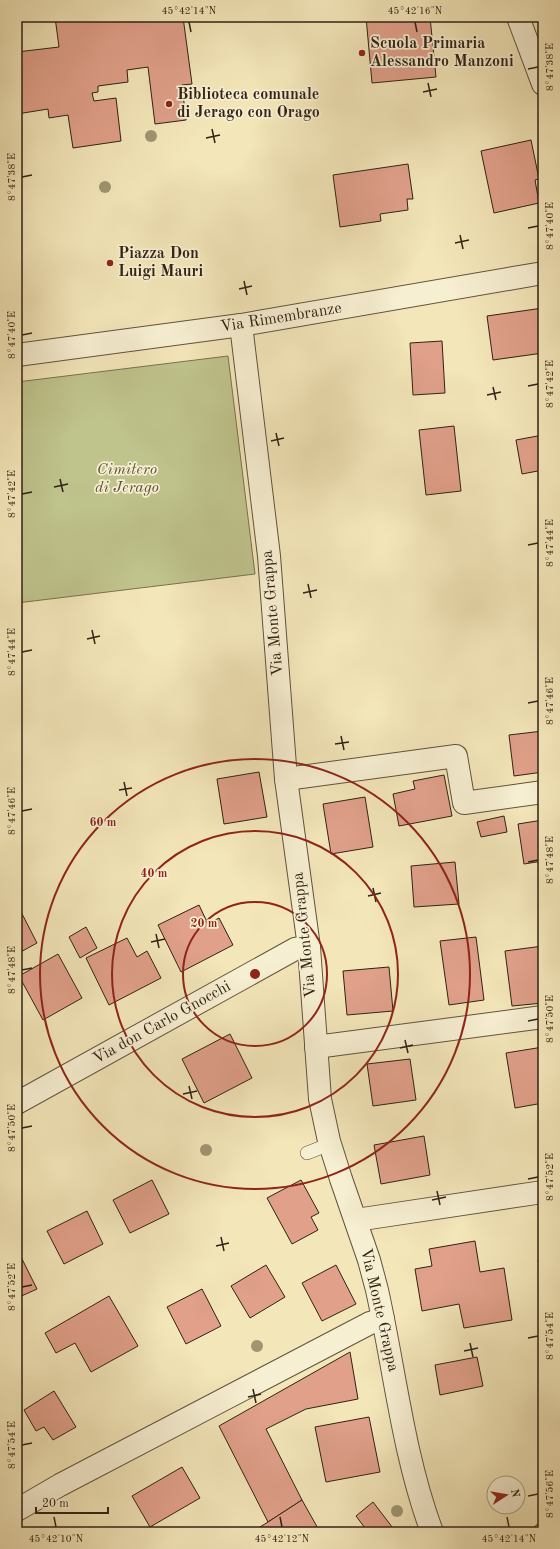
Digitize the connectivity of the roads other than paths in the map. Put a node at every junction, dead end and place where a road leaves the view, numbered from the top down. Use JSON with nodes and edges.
{"nodes":[{"id":1,"x":518,"y":17,"type":"edge"},
{"id":2,"x":538,"y":58,"type":"edge"},
{"id":3,"x":543,"y":84,"type":"edge"},
{"id":4,"x":543,"y":273,"type":"edge"},
{"id":5,"x":241,"y":325,"type":"junction"},
{"id":6,"x":17,"y":355,"type":"edge"},
{"id":7,"x":286,"y":779,"type":"junction"},
{"id":8,"x":543,"y":792,"type":"edge"},
{"id":9,"x":309,"y":947,"type":"junction"},
{"id":10,"x":543,"y":1017,"type":"edge"},
{"id":11,"x":316,"y":1047,"type":"junction"},
{"id":12,"x":17,"y":1103,"type":"edge"},
{"id":13,"x":330,"y":1144,"type":"junction"},
{"id":14,"x":307,"y":1153,"type":"dead end"},
{"id":15,"x":543,"y":1192,"type":"edge"},
{"id":16,"x":356,"y":1220,"type":"junction"},
{"id":17,"x":384,"y":1319,"type":"junction"},
{"id":18,"x":17,"y":1510,"type":"edge"},
{"id":19,"x":432,"y":1532,"type":"edge"}],
"edges":[{"from":1,"to":2,"type":"street"},
{"from":2,"to":3,"type":"street"},
{"from":4,"to":5,"type":"street","name":"Via Rimembranze"},
{"from":5,"to":6,"type":"street","name":"Via Rimembranze"},
{"from":5,"to":7,"type":"street","name":"Via Monte Grappa"},
{"from":7,"to":8,"type":"street"},
{"from":7,"to":9,"type":"street","name":"Via Monte Grappa"},
{"from":9,"to":11,"type":"street","name":"Via Monte Grappa"},
{"from":9,"to":12,"type":"street","name":"Via don Carlo Gnocchi"},
{"from":10,"to":11,"type":"street"},
{"from":11,"to":13,"type":"street","name":"Via Monte Grappa"},
{"from":13,"to":14,"type":"lane"},
{"from":13,"to":16,"type":"street","name":"Via Monte Grappa"},
{"from":15,"to":16,"type":"street"},
{"from":16,"to":17,"type":"street","name":"Via Monte Grappa"},
{"from":17,"to":18,"type":"street"},
{"from":17,"to":19,"type":"street","name":"Via Monte Grappa"}]}
